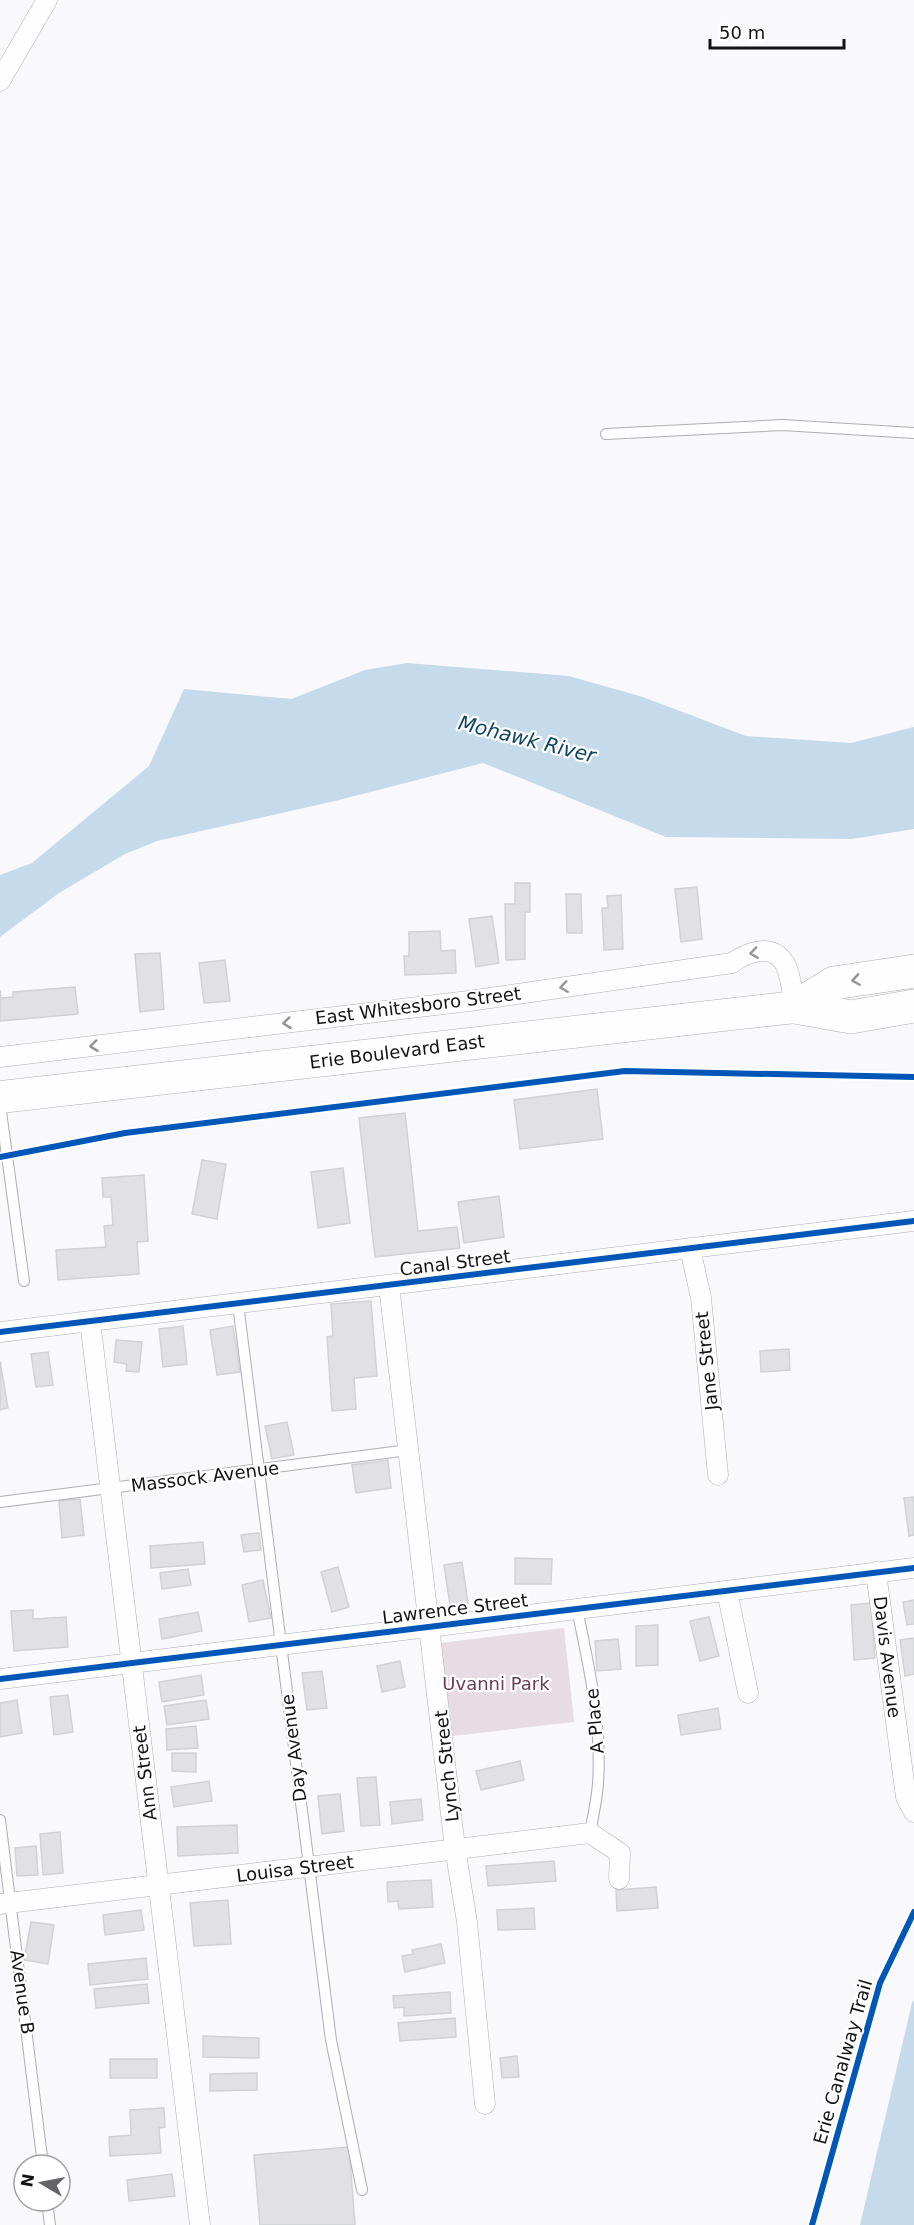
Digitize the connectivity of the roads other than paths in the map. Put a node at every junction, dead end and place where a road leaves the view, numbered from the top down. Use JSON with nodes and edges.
{"nodes":[{"id":1,"x":47,"y":0,"type":"edge"},
{"id":2,"x":0,"y":81,"type":"edge"},
{"id":3,"x":914,"y":433,"type":"edge"},
{"id":4,"x":606,"y":434,"type":"dead end"},
{"id":5,"x":914,"y":971,"type":"edge"},
{"id":6,"x":795,"y":1006,"type":"junction"},
{"id":7,"x":914,"y":1006,"type":"edge"},
{"id":8,"x":0,"y":1057,"type":"edge"},
{"id":9,"x":0,"y":1097,"type":"edge"},
{"id":10,"x":0,"y":1104,"type":"edge"},
{"id":11,"x":12,"y":1181,"type":"junction"},
{"id":12,"x":0,"y":1183,"type":"edge"},
{"id":13,"x":914,"y":1221,"type":"edge"},
{"id":14,"x":690,"y":1248,"type":"junction"},
{"id":15,"x":24,"y":1281,"type":"dead end"},
{"id":16,"x":389,"y":1287,"type":"junction"},
{"id":17,"x":238,"y":1304,"type":"junction"},
{"id":18,"x":90,"y":1321,"type":"junction"},
{"id":19,"x":0,"y":1332,"type":"edge"},
{"id":20,"x":409,"y":1449,"type":"junction"},
{"id":21,"x":258,"y":1470,"type":"junction"},
{"id":22,"x":718,"y":1475,"type":"dead end"},
{"id":23,"x":111,"y":1489,"type":"junction"},
{"id":24,"x":0,"y":1502,"type":"edge"},
{"id":25,"x":914,"y":1568,"type":"edge"},
{"id":26,"x":876,"y":1572,"type":"junction"},
{"id":27,"x":727,"y":1591,"type":"junction"},
{"id":28,"x":577,"y":1609,"type":"junction"},
{"id":29,"x":430,"y":1627,"type":"junction"},
{"id":30,"x":282,"y":1646,"type":"junction"},
{"id":31,"x":132,"y":1664,"type":"junction"},
{"id":32,"x":0,"y":1679,"type":"edge"},
{"id":33,"x":748,"y":1693,"type":"dead end"},
{"id":34,"x":914,"y":1812,"type":"edge"},
{"id":35,"x":0,"y":1820,"type":"edge"},
{"id":36,"x":590,"y":1833,"type":"junction"},
{"id":37,"x":455,"y":1848,"type":"junction"},
{"id":38,"x":309,"y":1868,"type":"junction"},
{"id":39,"x":620,"y":1879,"type":"dead end"},
{"id":40,"x":159,"y":1886,"type":"junction"},
{"id":41,"x":5,"y":1904,"type":"edge"},
{"id":42,"x":485,"y":2104,"type":"dead end"},
{"id":43,"x":41,"y":2153,"type":"edge"},
{"id":44,"x":362,"y":2190,"type":"dead end"},
{"id":45,"x":200,"y":2225,"type":"edge"}],
"edges":[{"from":1,"to":2,"type":"street"},
{"from":3,"to":4,"type":"lane"},
{"from":5,"to":6,"type":"highway","name":"Erie Boulevard East","one_way":true},
{"from":6,"to":7,"type":"highway","name":"Erie Boulevard East"},
{"from":6,"to":8,"type":"street","name":"East Whitesboro Street","one_way":true},
{"from":6,"to":9,"type":"main road","name":"Erie Boulevard East"},
{"from":10,"to":11,"type":"lane"},
{"from":11,"to":12,"type":"lane"},
{"from":11,"to":15,"type":"lane"},
{"from":13,"to":14,"type":"street","name":"Canal Street"},
{"from":14,"to":16,"type":"street","name":"Canal Street"},
{"from":14,"to":22,"type":"street","name":"Jane Street"},
{"from":16,"to":17,"type":"street","name":"Canal Street"},
{"from":16,"to":20,"type":"street","name":"Lynch Street"},
{"from":17,"to":18,"type":"street","name":"Canal Street"},
{"from":17,"to":21,"type":"lane","name":"Day Avenue"},
{"from":18,"to":19,"type":"street","name":"Canal Street"},
{"from":18,"to":23,"type":"street","name":"Ann Street"},
{"from":20,"to":21,"type":"lane","name":"Massock Avenue"},
{"from":20,"to":29,"type":"street","name":"Lynch Street"},
{"from":21,"to":23,"type":"lane","name":"Massock Avenue"},
{"from":21,"to":30,"type":"lane","name":"Day Avenue"},
{"from":23,"to":24,"type":"lane","name":"Massock Avenue"},
{"from":23,"to":31,"type":"street","name":"Ann Street"},
{"from":25,"to":26,"type":"street","name":"Lawrence Street"},
{"from":26,"to":27,"type":"street","name":"Lawrence Street"},
{"from":26,"to":34,"type":"street","name":"Davis Avenue"},
{"from":27,"to":28,"type":"street","name":"Lawrence Street"},
{"from":27,"to":33,"type":"street"},
{"from":28,"to":29,"type":"street","name":"Lawrence Street"},
{"from":28,"to":36,"type":"lane","name":"A Place"},
{"from":29,"to":30,"type":"street","name":"Lawrence Street"},
{"from":29,"to":37,"type":"street","name":"Lynch Street"},
{"from":30,"to":31,"type":"street","name":"Lawrence Street"},
{"from":30,"to":38,"type":"lane","name":"Day Avenue"},
{"from":31,"to":32,"type":"street","name":"Lawrence Street"},
{"from":31,"to":40,"type":"street","name":"Ann Street"},
{"from":35,"to":41,"type":"lane","name":"Avenue B"},
{"from":36,"to":37,"type":"street","name":"Louisa Street"},
{"from":36,"to":39,"type":"street"},
{"from":37,"to":38,"type":"street","name":"Louisa Street"},
{"from":37,"to":42,"type":"street","name":"Lynch Street"},
{"from":38,"to":40,"type":"street","name":"Louisa Street"},
{"from":38,"to":44,"type":"lane","name":"Day Avenue"},
{"from":40,"to":41,"type":"street","name":"Louisa Street"},
{"from":40,"to":45,"type":"street","name":"Ann Street"},
{"from":41,"to":43,"type":"lane","name":"Avenue B"}]}
